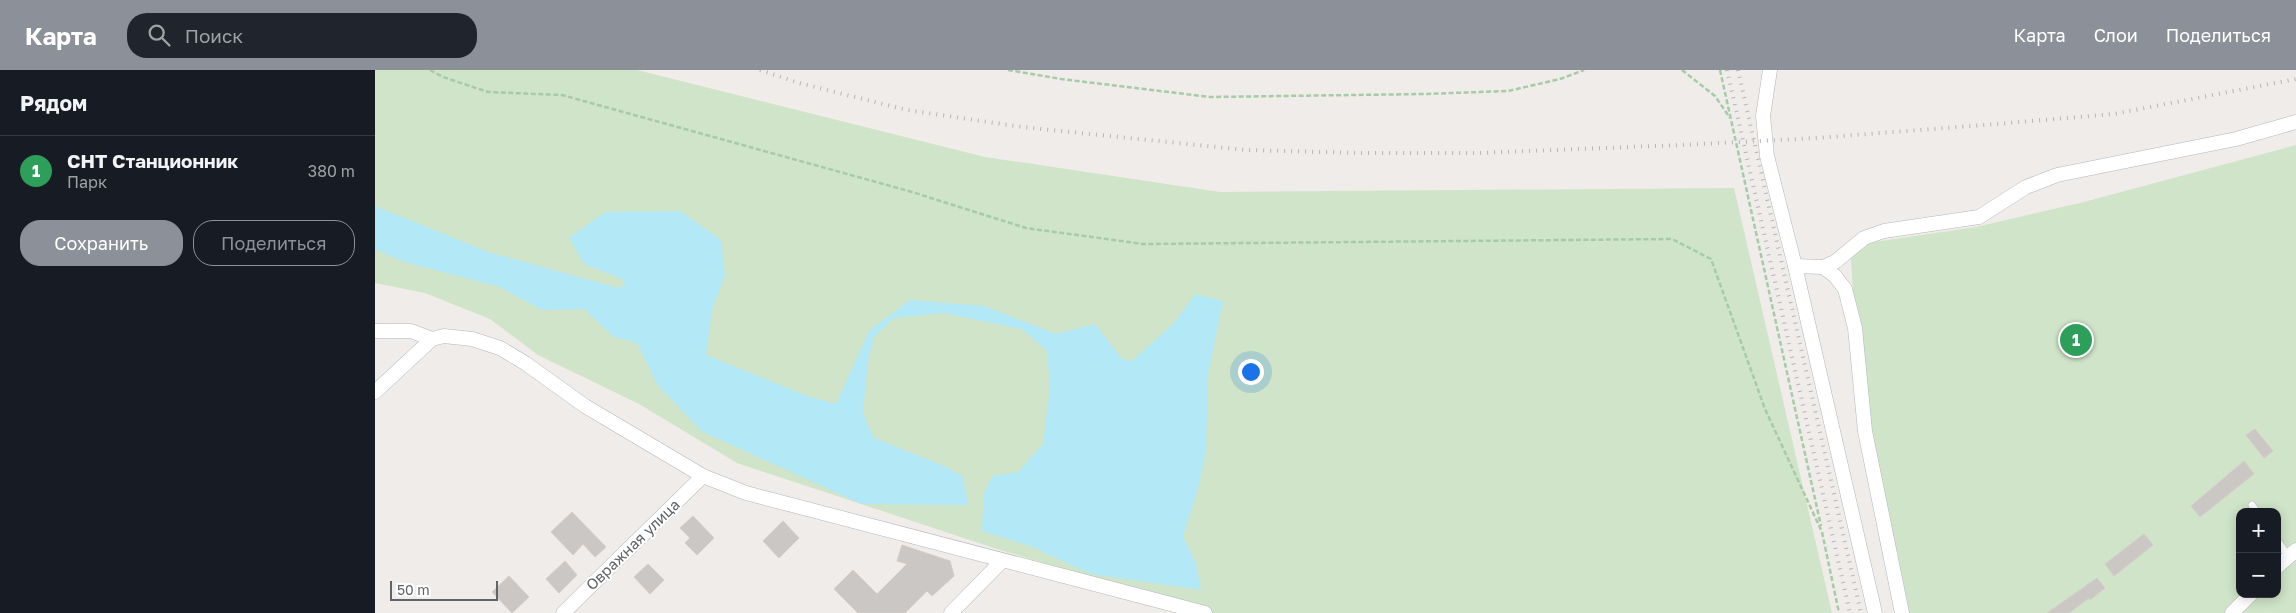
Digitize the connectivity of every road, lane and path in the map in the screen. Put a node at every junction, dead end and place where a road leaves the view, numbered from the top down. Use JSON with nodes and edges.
{"nodes":[{"id":1,"x":430,"y":70,"type":"edge"},
{"id":2,"x":1008,"y":70,"type":"edge"},
{"id":3,"x":1584,"y":70,"type":"edge"},
{"id":4,"x":1682,"y":70,"type":"edge"},
{"id":5,"x":1720,"y":70,"type":"edge"},
{"id":6,"x":1769,"y":70,"type":"edge"},
{"id":7,"x":1731,"y":119,"type":"junction"},
{"id":8,"x":2296,"y":122,"type":"edge"},
{"id":9,"x":1795,"y":266,"type":"junction"},
{"id":10,"x":1823,"y":267,"type":"junction"},
{"id":11,"x":375,"y":331,"type":"edge"},
{"id":12,"x":438,"y":338,"type":"junction"},
{"id":13,"x":375,"y":392,"type":"edge"},
{"id":14,"x":703,"y":476,"type":"junction"},
{"id":15,"x":2252,"y":505,"type":"dead end"},
{"id":16,"x":2254,"y":508,"type":"edge"},
{"id":17,"x":1822,"y":532,"type":"junction"},
{"id":18,"x":2281,"y":543,"type":"edge"},
{"id":19,"x":2292,"y":553,"type":"edge"},
{"id":20,"x":1003,"y":560,"type":"junction"},
{"id":21,"x":2281,"y":563,"type":"edge"},
{"id":22,"x":2247,"y":598,"type":"edge"},
{"id":23,"x":563,"y":613,"type":"edge"},
{"id":24,"x":951,"y":613,"type":"edge"},
{"id":25,"x":1205,"y":613,"type":"edge"},
{"id":26,"x":1839,"y":613,"type":"edge"},
{"id":27,"x":1875,"y":613,"type":"edge"},
{"id":28,"x":1902,"y":613,"type":"edge"},
{"id":29,"x":2232,"y":613,"type":"edge"}],
"edges":[{"from":1,"to":17,"type":"path"},
{"from":2,"to":3,"type":"path"},
{"from":4,"to":7,"type":"path"},
{"from":5,"to":7,"type":"path"},
{"from":6,"to":9,"type":"street"},
{"from":7,"to":17,"type":"path"},
{"from":8,"to":10,"type":"street"},
{"from":9,"to":10,"type":"street"},
{"from":9,"to":27,"type":"street"},
{"from":10,"to":28,"type":"street"},
{"from":11,"to":12,"type":"street"},
{"from":12,"to":13,"type":"street"},
{"from":12,"to":14,"type":"street"},
{"from":14,"to":20,"type":"street"},
{"from":14,"to":23,"type":"street","name":"Овражная улица"},
{"from":15,"to":16,"type":"lane"},
{"from":17,"to":26,"type":"path"},
{"from":18,"to":19,"type":"lane"},
{"from":19,"to":21,"type":"street"},
{"from":20,"to":24,"type":"street"},
{"from":20,"to":25,"type":"street"},
{"from":22,"to":29,"type":"street"}]}
